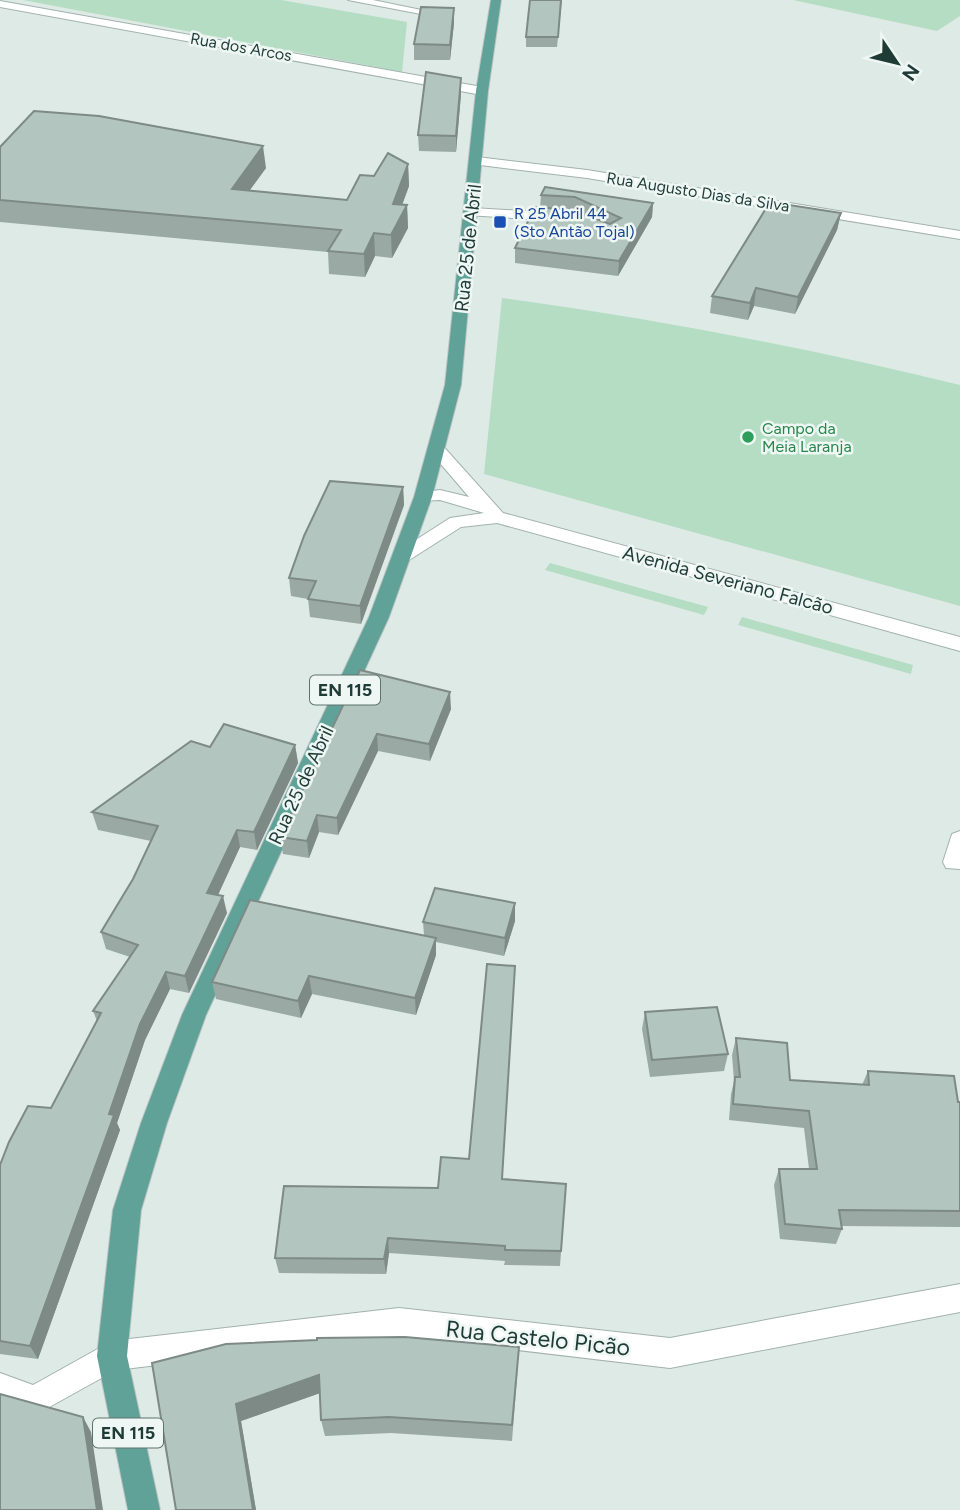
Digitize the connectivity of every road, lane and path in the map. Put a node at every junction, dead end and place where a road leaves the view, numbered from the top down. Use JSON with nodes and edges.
{"nodes":[{"id":1,"x":353,"y":0,"type":"edge"},
{"id":2,"x":496,"y":0,"type":"edge"},
{"id":3,"x":370,"y":1,"type":"edge"},
{"id":4,"x":0,"y":4,"type":"edge"},
{"id":5,"x":426,"y":12,"type":"edge"},
{"id":6,"x":482,"y":92,"type":"junction"},
{"id":7,"x":477,"y":161,"type":"junction"},
{"id":8,"x":472,"y":212,"type":"junction"},
{"id":9,"x":520,"y":215,"type":"junction"},
{"id":10,"x":573,"y":218,"type":"edge"},
{"id":11,"x":516,"y":234,"type":"dead end"},
{"id":12,"x":960,"y":235,"type":"edge"},
{"id":13,"x":436,"y":449,"type":"junction"},
{"id":14,"x":423,"y":497,"type":"junction"},
{"id":15,"x":491,"y":512,"type":"junction"},
{"id":16,"x":456,"y":522,"type":"junction"},
{"id":17,"x":400,"y":558,"type":"junction"},
{"id":18,"x":960,"y":644,"type":"edge"},
{"id":19,"x":960,"y":1298,"type":"edge"},
{"id":20,"x":112,"y":1356,"type":"junction"},
{"id":21,"x":0,"y":1388,"type":"edge"},
{"id":22,"x":144,"y":1510,"type":"edge"}],
"edges":[{"from":1,"to":3,"type":"street"},
{"from":2,"to":6,"type":"main road","name":"Rua 25 de Abril","number":"EN 115"},
{"from":3,"to":5,"type":"street"},
{"from":4,"to":6,"type":"street","name":"Rua dos Arcos"},
{"from":6,"to":7,"type":"main road","name":"Rua 25 de Abril","number":"EN 115"},
{"from":7,"to":8,"type":"main road","name":"Rua 25 de Abril","number":"EN 115"},
{"from":7,"to":12,"type":"street","name":"Rua Augusto Dias da Silva"},
{"from":8,"to":9,"type":"street"},
{"from":8,"to":13,"type":"main road","name":"Rua 25 de Abril","number":"EN 115"},
{"from":9,"to":10,"type":"street"},
{"from":9,"to":11,"type":"street"},
{"from":13,"to":14,"type":"main road","name":"Rua 25 de Abril","number":"EN 115"},
{"from":13,"to":15,"type":"street"},
{"from":14,"to":15,"type":"street","name":"Avenida Severiano Falcão"},
{"from":14,"to":16,"type":"street"},
{"from":14,"to":17,"type":"main road","name":"Rua 25 de Abril","number":"EN 115"},
{"from":15,"to":16,"type":"street","name":"Avenida Severiano Falcão"},
{"from":15,"to":18,"type":"street","name":"Avenida Severiano Falcão"},
{"from":16,"to":17,"type":"street","name":"Avenida Severiano Falcão"},
{"from":17,"to":20,"type":"main road","name":"Rua 25 de Abril","number":"EN 115"},
{"from":19,"to":20,"type":"street","name":"Rua Castelo Picão"},
{"from":20,"to":21,"type":"street"},
{"from":20,"to":22,"type":"main road","number":"EN 115"}]}
